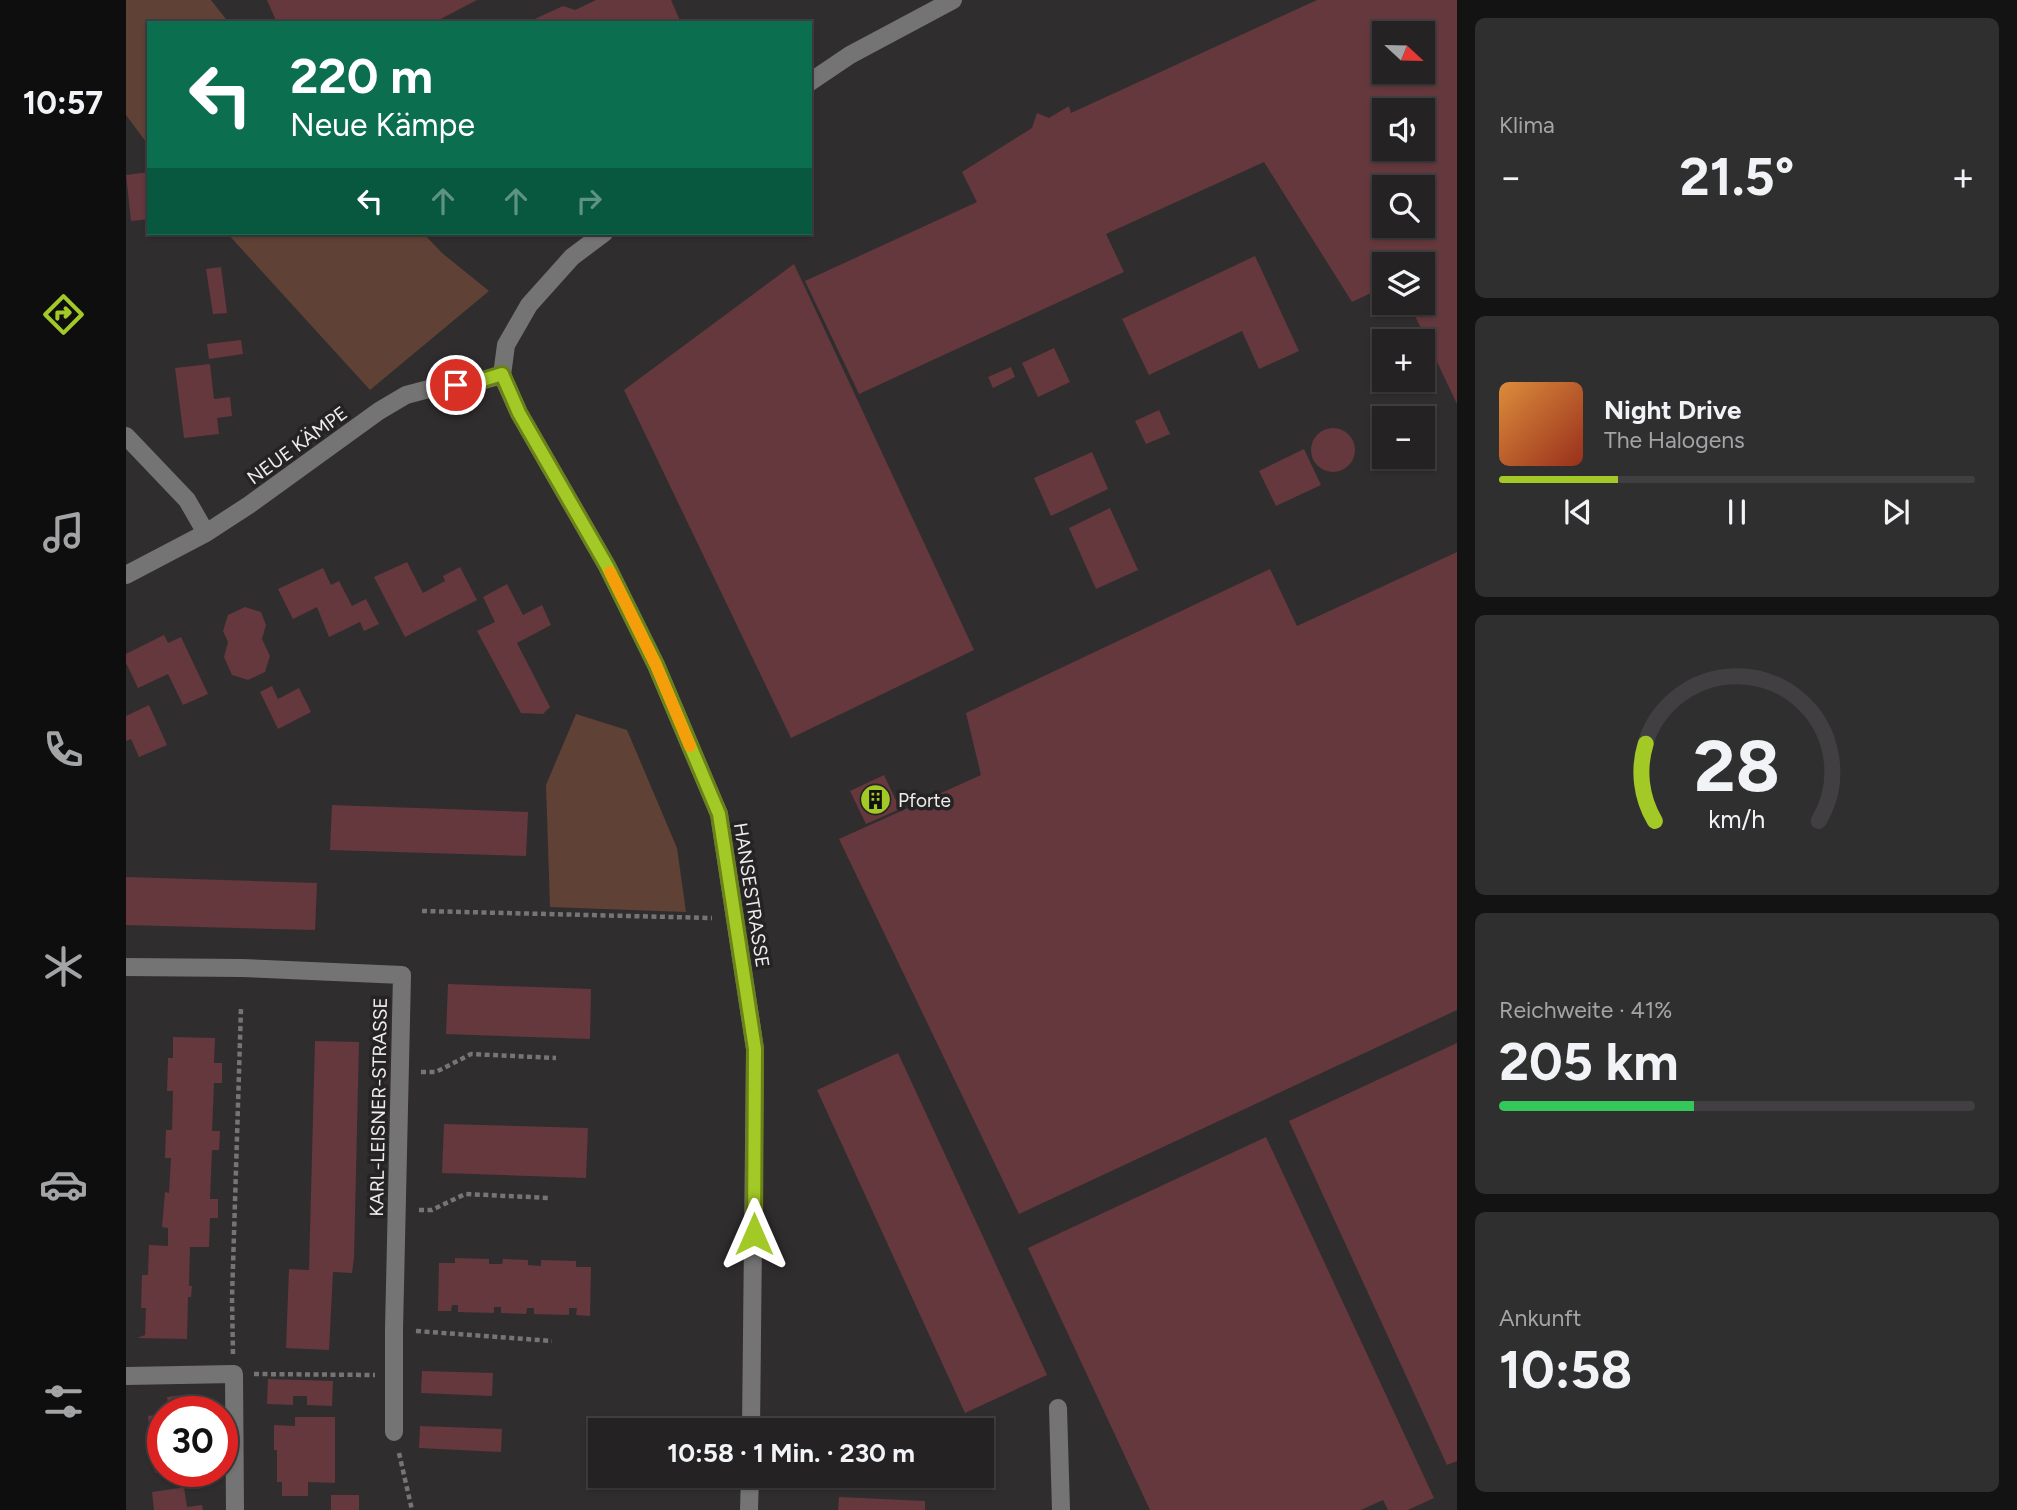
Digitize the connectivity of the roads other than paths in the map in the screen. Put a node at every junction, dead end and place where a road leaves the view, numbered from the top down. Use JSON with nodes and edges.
{"nodes":[{"id":1,"x":953,"y":0,"type":"edge"},
{"id":2,"x":812,"y":81,"type":"edge"},
{"id":3,"x":601,"y":235,"type":"edge"},
{"id":4,"x":502,"y":374,"type":"junction"},
{"id":5,"x":126,"y":436,"type":"edge"},
{"id":6,"x":206,"y":533,"type":"junction"},
{"id":7,"x":126,"y":575,"type":"edge"},
{"id":8,"x":126,"y":967,"type":"edge"},
{"id":9,"x":126,"y":1376,"type":"edge"},
{"id":10,"x":1058,"y":1408,"type":"dead end"},
{"id":11,"x":751,"y":1418,"type":"edge"},
{"id":12,"x":394,"y":1432,"type":"road end"},
{"id":13,"x":750,"y":1488,"type":"edge"},
{"id":14,"x":235,"y":1510,"type":"edge"},
{"id":15,"x":749,"y":1510,"type":"edge"},
{"id":16,"x":1061,"y":1510,"type":"edge"}],
"edges":[{"from":1,"to":2,"type":"street"},
{"from":3,"to":4,"type":"street"},
{"from":4,"to":6,"type":"street","name":"NEUE KÄMPE"},
{"from":4,"to":11,"type":"street","name":"HANSESTRASSE"},
{"from":5,"to":6,"type":"street"},
{"from":6,"to":7,"type":"street","name":"NEUE KÄMPE"},
{"from":8,"to":12,"type":"street","name":"KARL-LEISNER-STRASSE"},
{"from":9,"to":14,"type":"street"},
{"from":10,"to":16,"type":"street"},
{"from":13,"to":15,"type":"street"}]}
